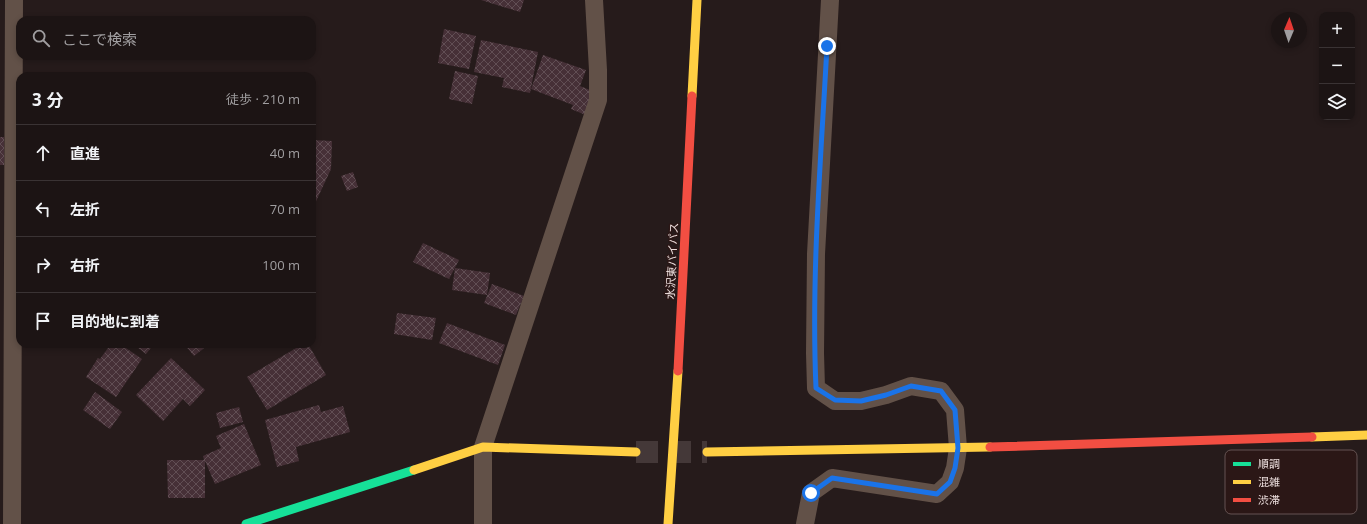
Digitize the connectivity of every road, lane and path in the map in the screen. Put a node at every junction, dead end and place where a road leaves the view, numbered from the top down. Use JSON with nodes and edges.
{"nodes":[{"id":1,"x":14,"y":0,"type":"edge"},
{"id":2,"x":594,"y":0,"type":"edge"},
{"id":3,"x":697,"y":0,"type":"edge"},
{"id":4,"x":830,"y":0,"type":"edge"},
{"id":5,"x":1367,"y":435,"type":"edge"},
{"id":6,"x":483,"y":447,"type":"junction"},
{"id":7,"x":958,"y":448,"type":"junction"},
{"id":8,"x":636,"y":452,"type":"tunnel mouth"},
{"id":9,"x":706,"y":452,"type":"tunnel mouth"},
{"id":10,"x":12,"y":524,"type":"edge"},
{"id":11,"x":246,"y":524,"type":"edge"},
{"id":12,"x":483,"y":524,"type":"edge"},
{"id":13,"x":668,"y":524,"type":"edge"},
{"id":14,"x":805,"y":524,"type":"edge"}],
"edges":[{"from":1,"to":10,"type":"street"},
{"from":2,"to":6,"type":"street"},
{"from":3,"to":13,"type":"main road","name":"水沢東バイパス"},
{"from":4,"to":7,"type":"street"},
{"from":5,"to":7,"type":"main road"},
{"from":6,"to":8,"type":"main road"},
{"from":6,"to":11,"type":"main road"},
{"from":6,"to":12,"type":"street"},
{"from":7,"to":9,"type":"main road"},
{"from":7,"to":14,"type":"street"}]}
